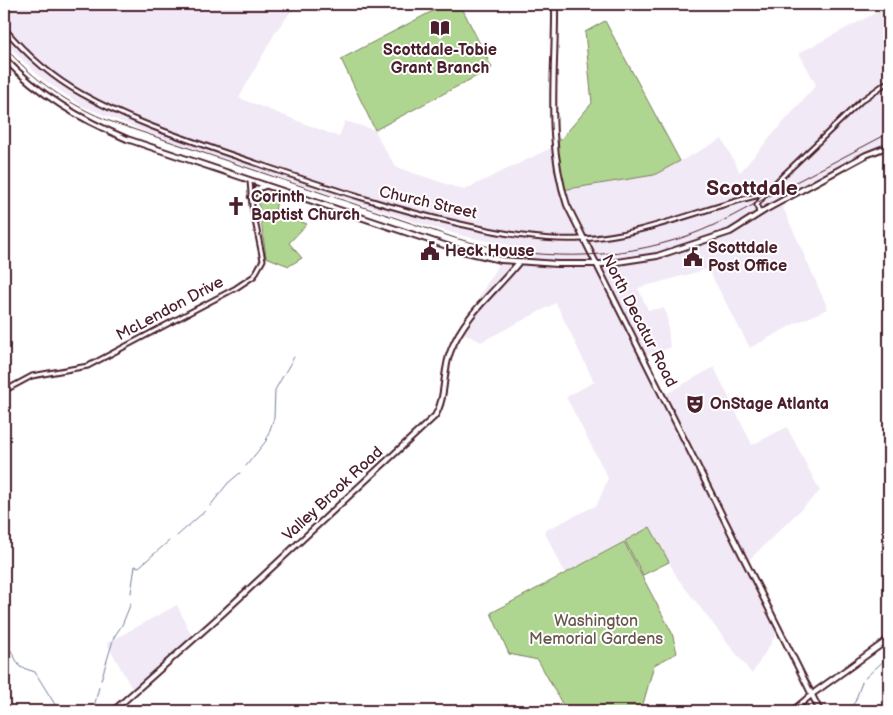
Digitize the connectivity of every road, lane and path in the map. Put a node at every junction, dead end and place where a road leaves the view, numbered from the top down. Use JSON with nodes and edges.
{"nodes":[{"id":1,"x":555,"y":4,"type":"edge"},
{"id":2,"x":4,"y":28,"type":"edge"},
{"id":3,"x":4,"y":58,"type":"edge"},
{"id":4,"x":889,"y":81,"type":"edge"},
{"id":5,"x":889,"y":146,"type":"edge"},
{"id":6,"x":250,"y":181,"type":"junction"},
{"id":7,"x":266,"y":186,"type":"junction"},
{"id":8,"x":764,"y":194,"type":"junction"},
{"id":9,"x":252,"y":197,"type":"junction"},
{"id":10,"x":759,"y":213,"type":"junction"},
{"id":11,"x":582,"y":239,"type":"junction"},
{"id":12,"x":519,"y":262,"type":"junction"},
{"id":13,"x":595,"y":264,"type":"junction"},
{"id":14,"x":4,"y":391,"type":"edge"},
{"id":15,"x":889,"y":639,"type":"edge"},
{"id":16,"x":811,"y":695,"type":"junction"},
{"id":17,"x":113,"y":711,"type":"edge"},
{"id":18,"x":792,"y":711,"type":"edge"},
{"id":19,"x":820,"y":711,"type":"edge"}],
"edges":[{"from":1,"to":11,"type":"main road","name":"North Decatur Road"},
{"from":2,"to":11,"type":"street","name":"Church Street"},
{"from":3,"to":6,"type":"main road"},
{"from":4,"to":8,"type":"street"},
{"from":5,"to":10,"type":"main road"},
{"from":6,"to":7,"type":"main road"},
{"from":6,"to":9,"type":"street","name":"McLendon Drive"},
{"from":7,"to":9,"type":"main road"},
{"from":7,"to":12,"type":"main road"},
{"from":8,"to":10,"type":"street"},
{"from":8,"to":11,"type":"street","name":"Church Street"},
{"from":9,"to":14,"type":"street","name":"McLendon Drive"},
{"from":10,"to":13,"type":"main road"},
{"from":11,"to":13,"type":"main road","name":"North Decatur Road"},
{"from":12,"to":13,"type":"main road"},
{"from":12,"to":17,"type":"main road","name":"Valley Brook Road"},
{"from":13,"to":16,"type":"main road","name":"North Decatur Road"},
{"from":15,"to":16,"type":"main road"},
{"from":16,"to":18,"type":"main road"},
{"from":16,"to":19,"type":"main road","name":"North Decatur Road"}]}
